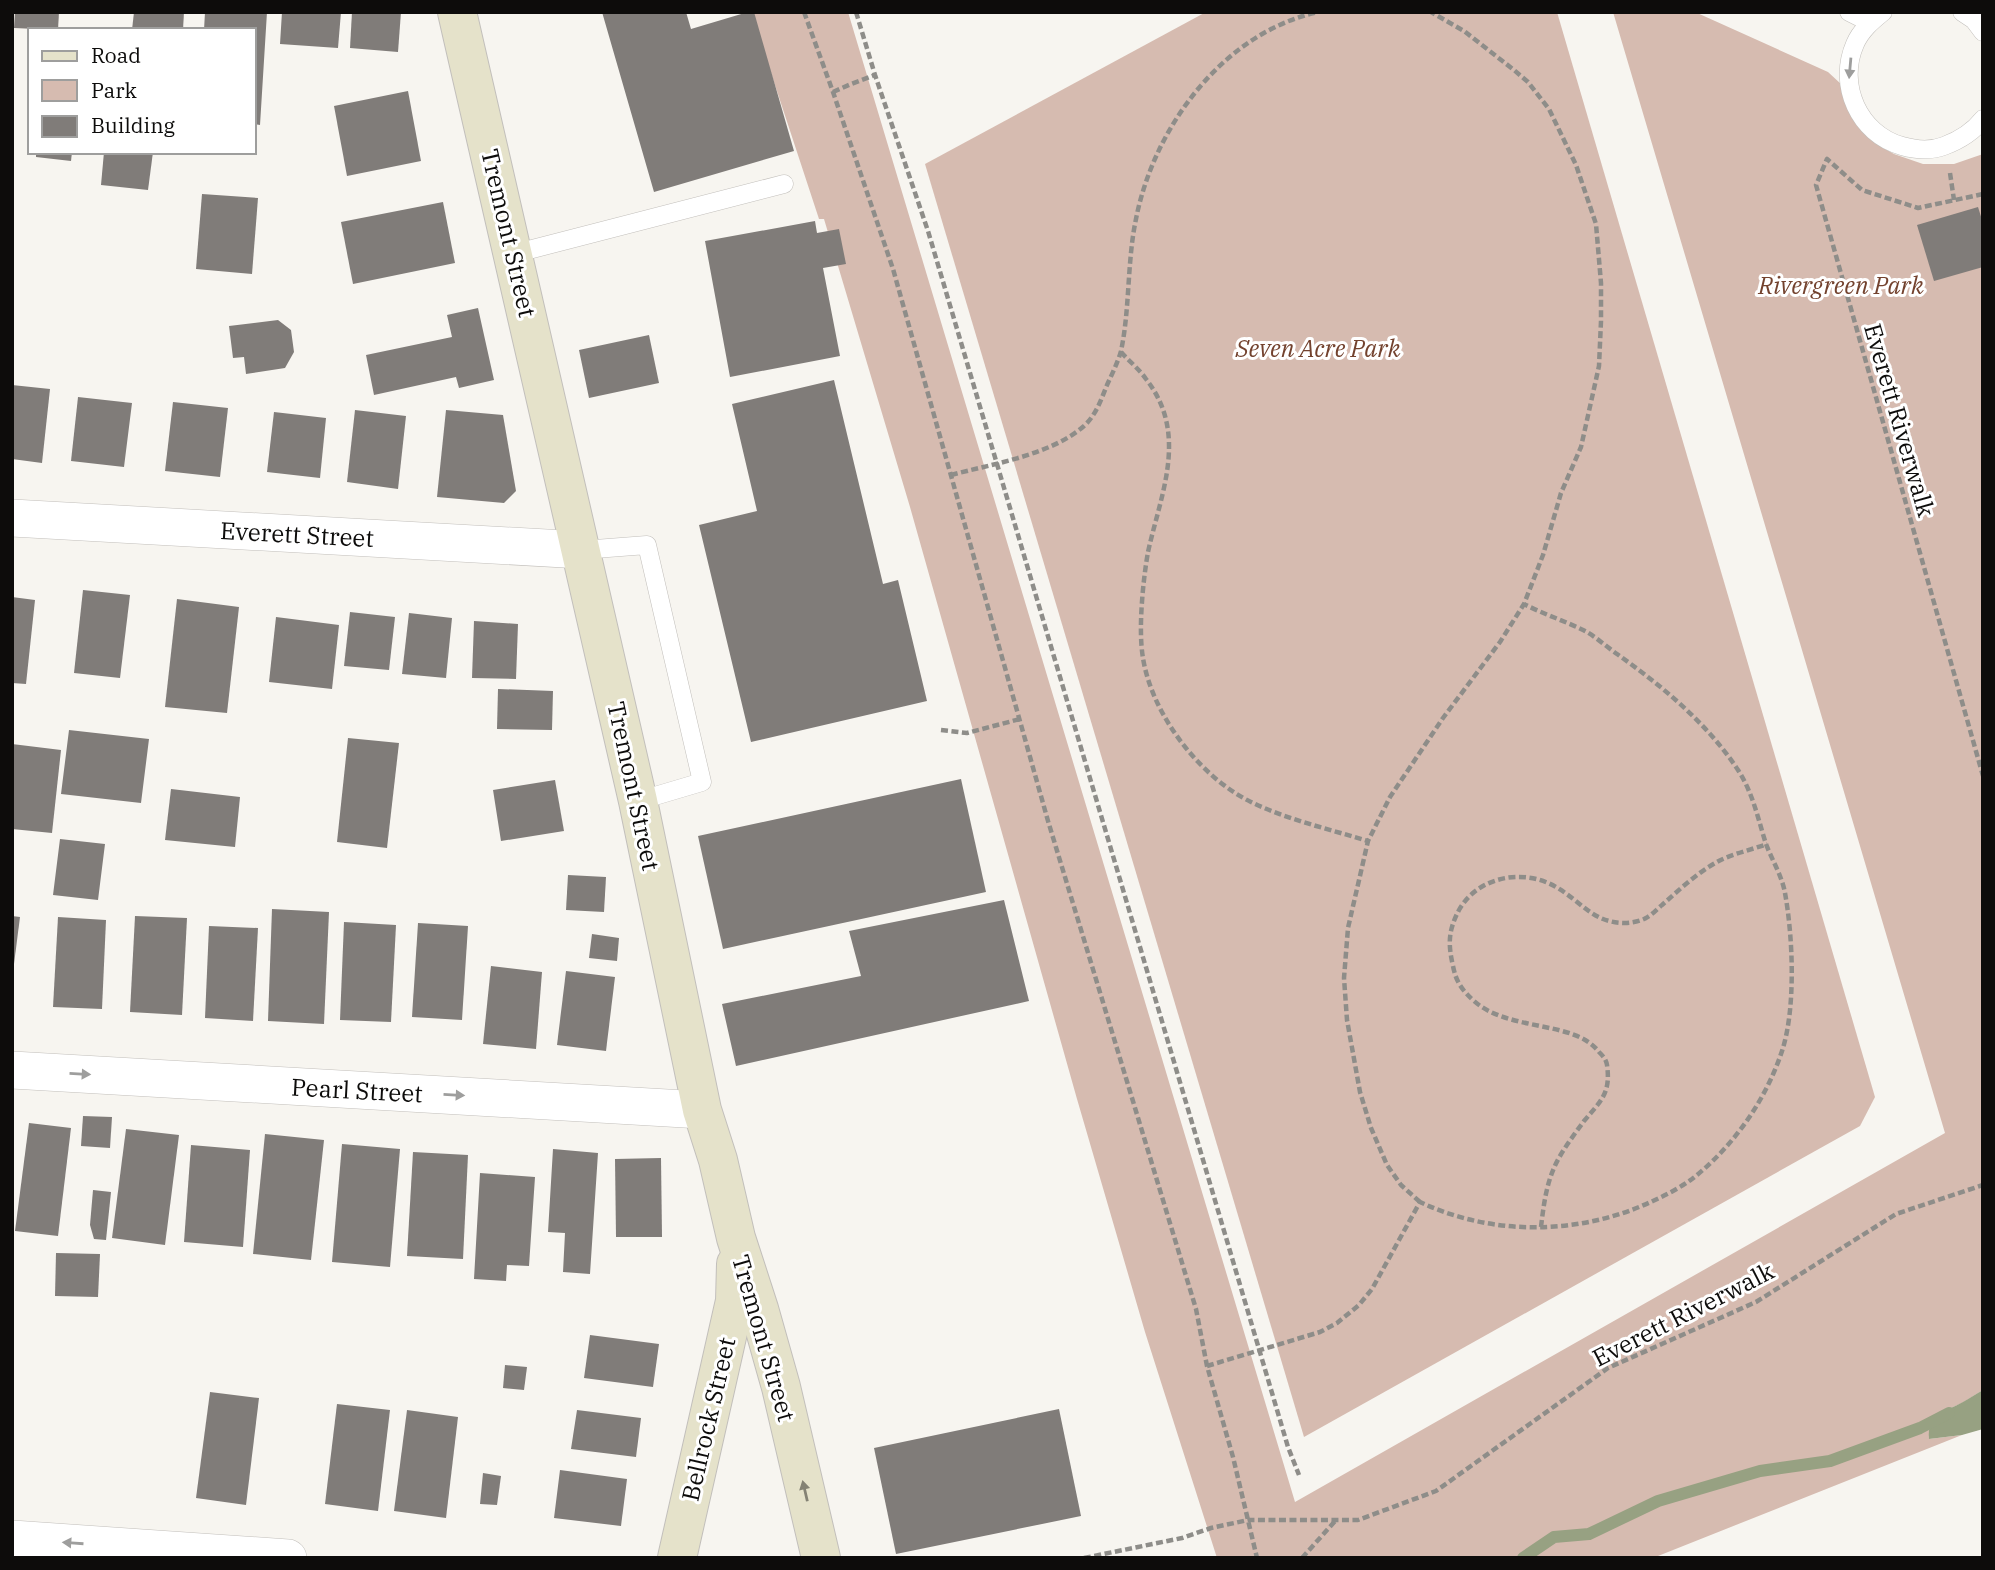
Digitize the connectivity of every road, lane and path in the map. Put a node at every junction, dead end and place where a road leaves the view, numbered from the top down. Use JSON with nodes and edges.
{"nodes":[{"id":1,"x":457,"y":12,"type":"edge"},
{"id":2,"x":804,"y":12,"type":"edge"},
{"id":3,"x":856,"y":12,"type":"edge"},
{"id":4,"x":1318,"y":12,"type":"edge"},
{"id":5,"x":1431,"y":12,"type":"edge"},
{"id":6,"x":1849,"y":12,"type":"edge"},
{"id":7,"x":1962,"y":12,"type":"edge"},
{"id":8,"x":1876,"y":17,"type":"edge"},
{"id":9,"x":1983,"y":32,"type":"edge"},
{"id":10,"x":875,"y":75,"type":"junction"},
{"id":11,"x":833,"y":92,"type":"junction"},
{"id":12,"x":1983,"y":119,"type":"edge"},
{"id":13,"x":784,"y":184,"type":"dead end"},
{"id":14,"x":1983,"y":194,"type":"edge"},
{"id":15,"x":513,"y":254,"type":"junction"},
{"id":16,"x":1121,"y":352,"type":"junction"},
{"id":17,"x":997,"y":463,"type":"junction"},
{"id":18,"x":951,"y":475,"type":"junction"},
{"id":19,"x":12,"y":518,"type":"edge"},
{"id":20,"x":582,"y":550,"type":"junction"},
{"id":21,"x":1524,"y":604,"type":"junction"},
{"id":22,"x":1020,"y":719,"type":"junction"},
{"id":23,"x":941,"y":730,"type":"dead end"},
{"id":24,"x":1983,"y":776,"type":"edge"},
{"id":25,"x":638,"y":802,"type":"junction"},
{"id":26,"x":1368,"y":841,"type":"junction"},
{"id":27,"x":1767,"y":844,"type":"junction"},
{"id":28,"x":12,"y":1070,"type":"edge"},
{"id":29,"x":702,"y":1110,"type":"junction"},
{"id":30,"x":1983,"y":1185,"type":"edge"},
{"id":31,"x":1420,"y":1202,"type":"junction"},
{"id":32,"x":1541,"y":1227,"type":"junction"},
{"id":33,"x":736,"y":1238,"type":"junction"},
{"id":34,"x":1260,"y":1351,"type":"junction"},
{"id":35,"x":1207,"y":1366,"type":"junction"},
{"id":36,"x":1299,"y":1475,"type":"dead end"},
{"id":37,"x":1248,"y":1520,"type":"junction"},
{"id":38,"x":1336,"y":1520,"type":"junction"},
{"id":39,"x":12,"y":1539,"type":"edge"},
{"id":40,"x":288,"y":1558,"type":"edge"},
{"id":41,"x":677,"y":1558,"type":"edge"},
{"id":42,"x":821,"y":1558,"type":"edge"},
{"id":43,"x":1084,"y":1558,"type":"edge"},
{"id":44,"x":1256,"y":1558,"type":"edge"},
{"id":45,"x":1302,"y":1558,"type":"edge"}],
"edges":[{"from":1,"to":15,"type":"street","name":"Tremont Street"},
{"from":2,"to":11,"type":"path"},
{"from":3,"to":10,"type":"path"},
{"from":4,"to":16,"type":"path"},
{"from":5,"to":21,"type":"path"},
{"from":6,"to":8,"type":"lane"},
{"from":7,"to":9,"type":"lane"},
{"from":8,"to":12,"type":"lane","one_way":true},
{"from":10,"to":11,"type":"path"},
{"from":10,"to":17,"type":"path"},
{"from":11,"to":18,"type":"path"},
{"from":13,"to":15,"type":"lane"},
{"from":14,"to":24,"type":"path","name":"Everett Riverwalk"},
{"from":15,"to":20,"type":"street","name":"Tremont Street"},
{"from":16,"to":17,"type":"path"},
{"from":16,"to":26,"type":"path"},
{"from":17,"to":18,"type":"path"},
{"from":17,"to":34,"type":"path"},
{"from":18,"to":22,"type":"path"},
{"from":19,"to":20,"type":"street","name":"Everett Street"},
{"from":20,"to":25,"type":"street","name":"Tremont Street"},
{"from":20,"to":25,"type":"lane"},
{"from":21,"to":26,"type":"path"},
{"from":21,"to":27,"type":"path"},
{"from":22,"to":23,"type":"path"},
{"from":22,"to":35,"type":"path"},
{"from":25,"to":29,"type":"street","name":"Tremont Street"},
{"from":26,"to":31,"type":"path"},
{"from":27,"to":32,"type":"path"},
{"from":27,"to":32,"type":"path"},
{"from":28,"to":29,"type":"street","name":"Pearl Street","one_way":true},
{"from":29,"to":33,"type":"street","name":"Tremont Street"},
{"from":30,"to":38,"type":"path","name":"Everett Riverwalk"},
{"from":31,"to":32,"type":"path"},
{"from":31,"to":34,"type":"path"},
{"from":33,"to":41,"type":"street","name":"Bellrock Street"},
{"from":42,"to":33,"type":"street","name":"Tremont Street","one_way":true},
{"from":34,"to":35,"type":"path"},
{"from":34,"to":36,"type":"path"},
{"from":35,"to":37,"type":"path"},
{"from":37,"to":38,"type":"path","name":"Everett Riverwalk"},
{"from":37,"to":43,"type":"path","name":"Everett Riverwalk"},
{"from":37,"to":44,"type":"path"},
{"from":38,"to":45,"type":"path"},
{"from":40,"to":39,"type":"street","one_way":true}]}
